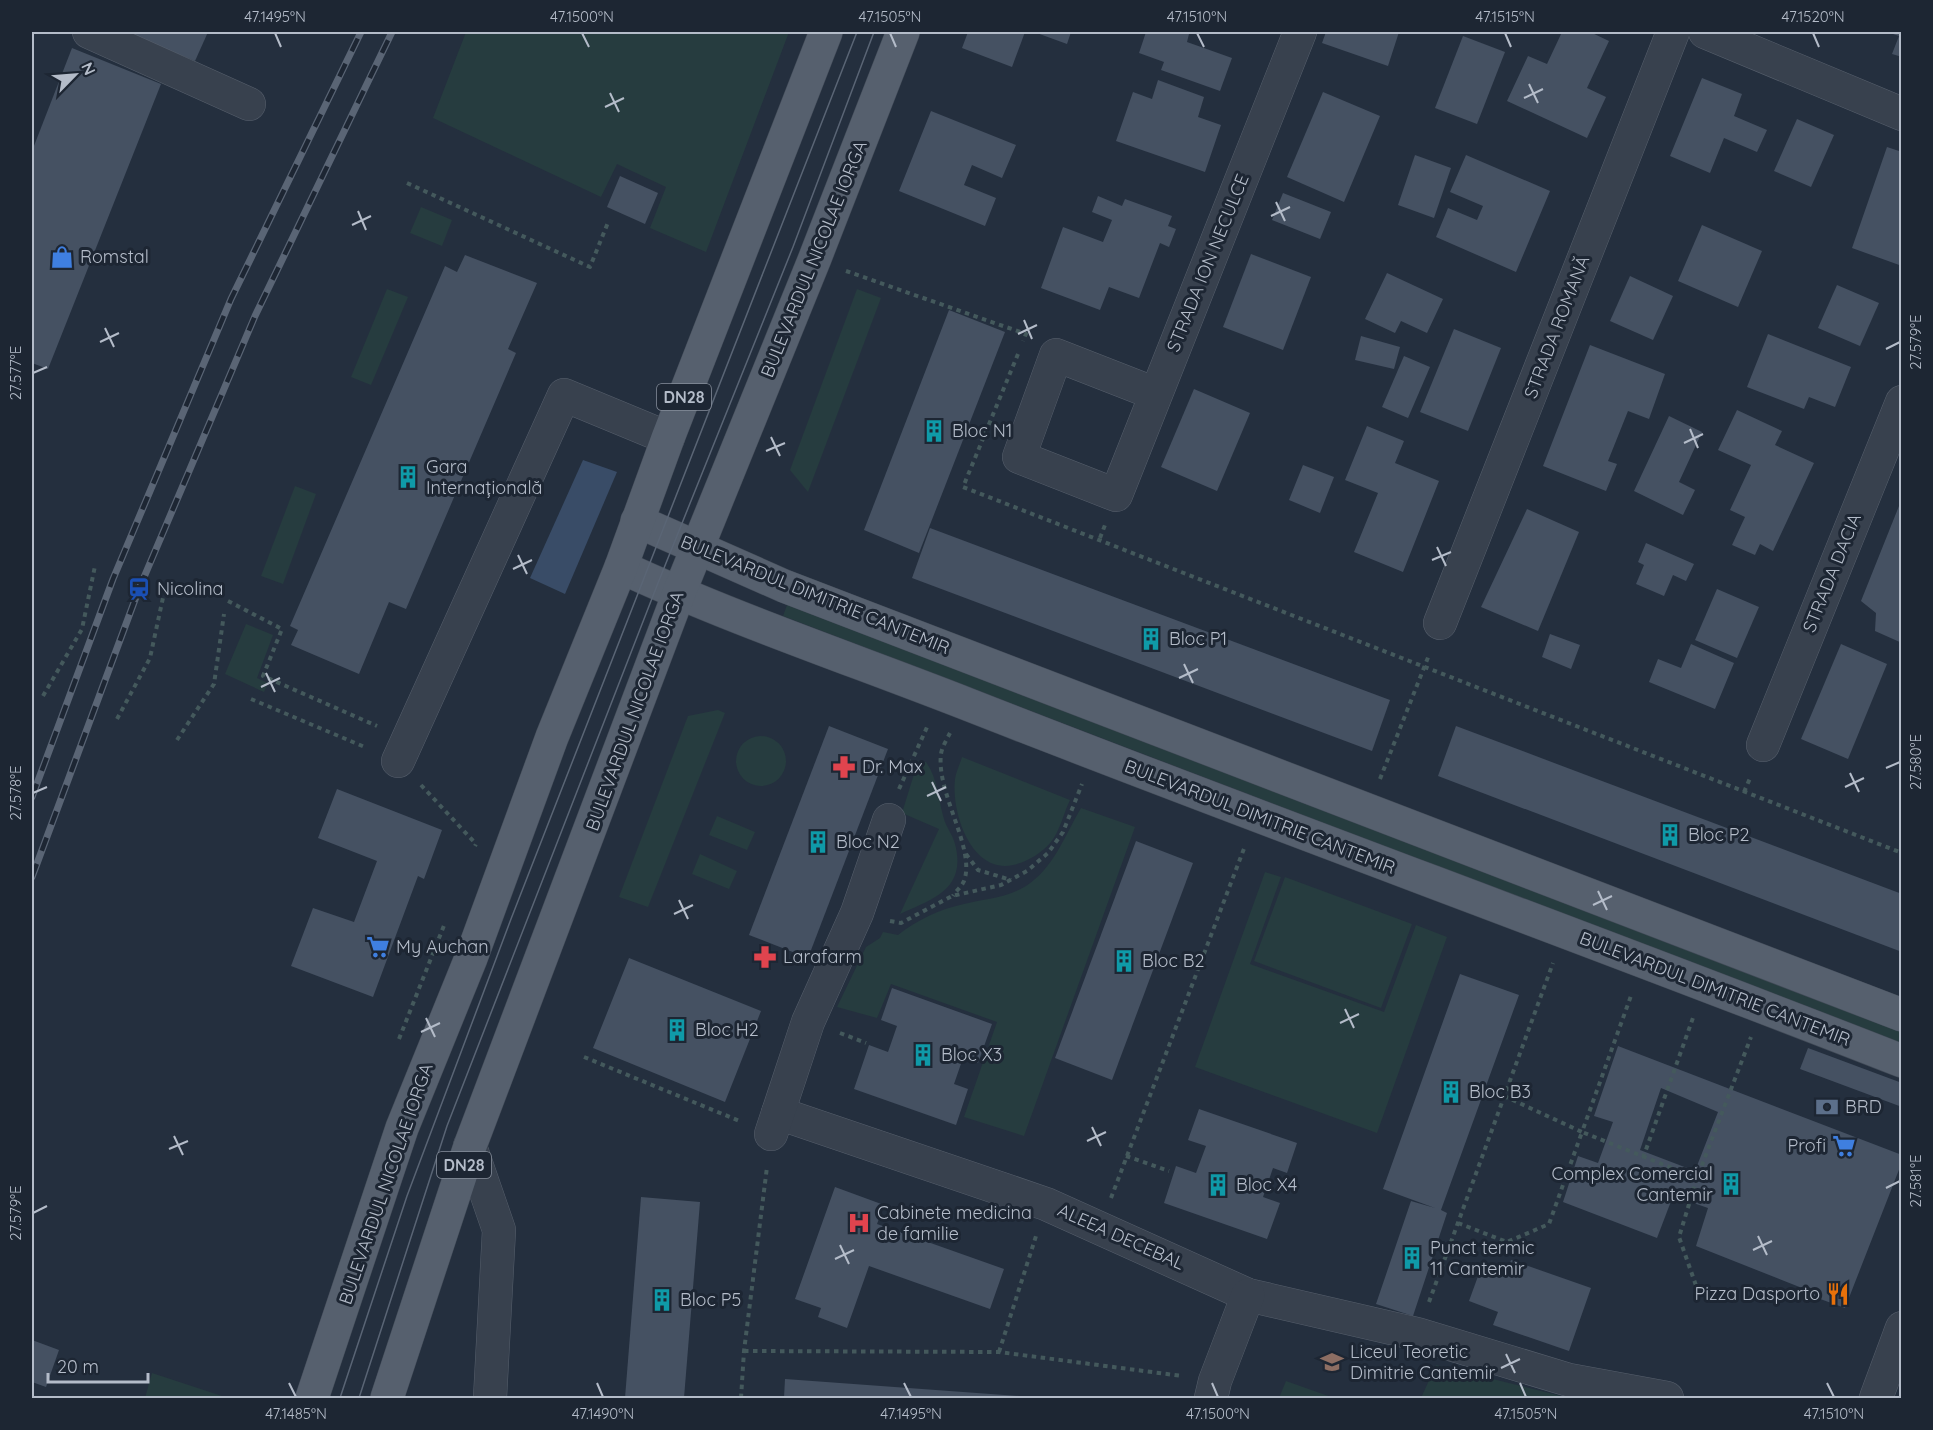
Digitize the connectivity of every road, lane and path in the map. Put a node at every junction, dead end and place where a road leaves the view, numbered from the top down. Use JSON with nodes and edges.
{"nodes":[{"id":1,"x":89,"y":32,"type":"edge"},
{"id":2,"x":826,"y":32,"type":"edge"},
{"id":3,"x":903,"y":32,"type":"edge"},
{"id":4,"x":1300,"y":32,"type":"edge"},
{"id":5,"x":1673,"y":32,"type":"edge"},
{"id":6,"x":1705,"y":32,"type":"edge"},
{"id":7,"x":249,"y":104,"type":"dead end"},
{"id":8,"x":1902,"y":114,"type":"edge"},
{"id":9,"x":407,"y":183,"type":"dead end"},
{"id":10,"x":609,"y":220,"type":"dead end"},
{"id":11,"x":846,"y":271,"type":"dead end"},
{"id":12,"x":1156,"y":394,"type":"junction"},
{"id":13,"x":1902,"y":402,"type":"edge"},
{"id":14,"x":668,"y":438,"type":"junction"},
{"id":15,"x":637,"y":521,"type":"junction"},
{"id":16,"x":698,"y":548,"type":"junction"},
{"id":17,"x":94,"y":566,"type":"dead end"},
{"id":18,"x":621,"y":567,"type":"junction"},
{"id":19,"x":164,"y":593,"type":"dead end"},
{"id":20,"x":679,"y":593,"type":"junction"},
{"id":21,"x":228,"y":601,"type":"dead end"},
{"id":22,"x":224,"y":614,"type":"dead end"},
{"id":23,"x":1440,"y":623,"type":"dead end"},
{"id":24,"x":1425,"y":666,"type":"junction"},
{"id":25,"x":43,"y":696,"type":"dead end"},
{"id":26,"x":251,"y":699,"type":"dead end"},
{"id":27,"x":953,"y":699,"type":"junction"},
{"id":28,"x":117,"y":719,"type":"dead end"},
{"id":29,"x":177,"y":740,"type":"dead end"},
{"id":30,"x":1763,"y":745,"type":"dead end"},
{"id":31,"x":403,"y":750,"type":"junction"},
{"id":32,"x":1095,"y":754,"type":"junction"},
{"id":33,"x":443,"y":808,"type":"dead end"},
{"id":34,"x":1367,"y":812,"type":"junction"},
{"id":35,"x":1256,"y":817,"type":"junction"},
{"id":36,"x":889,"y":820,"type":"joint"},
{"id":37,"x":1902,"y":853,"type":"edge"},
{"id":38,"x":471,"y":854,"type":"dead end"},
{"id":39,"x":966,"y":854,"type":"junction"},
{"id":40,"x":1011,"y":880,"type":"junction"},
{"id":41,"x":952,"y":896,"type":"junction"},
{"id":42,"x":857,"y":913,"type":"junction"},
{"id":43,"x":448,"y":915,"type":"dead end"},
{"id":44,"x":444,"y":924,"type":"dead end"},
{"id":45,"x":1564,"y":931,"type":"junction"},
{"id":46,"x":1642,"y":962,"type":"junction"},
{"id":47,"x":1711,"y":987,"type":"junction"},
{"id":48,"x":1762,"y":1006,"type":"junction"},
{"id":49,"x":1902,"y":1015,"type":"edge"},
{"id":50,"x":584,"y":1057,"type":"dead end"},
{"id":51,"x":1902,"y":1061,"type":"edge"},
{"id":52,"x":1504,"y":1096,"type":"junction"},
{"id":53,"x":775,"y":1123,"type":"junction"},
{"id":54,"x":1581,"y":1132,"type":"junction"},
{"id":55,"x":470,"y":1146,"type":"junction"},
{"id":56,"x":1126,"y":1156,"type":"junction"},
{"id":57,"x":1643,"y":1158,"type":"junction"},
{"id":58,"x":1169,"y":1171,"type":"dead end"},
{"id":59,"x":1697,"y":1178,"type":"junction"},
{"id":60,"x":1046,"y":1204,"type":"junction"},
{"id":61,"x":1458,"y":1223,"type":"junction"},
{"id":62,"x":1101,"y":1227,"type":"junction"},
{"id":63,"x":1248,"y":1295,"type":"junction"},
{"id":64,"x":1700,"y":1297,"type":"dead end"},
{"id":65,"x":1902,"y":1328,"type":"edge"},
{"id":66,"x":1417,"y":1334,"type":"junction"},
{"id":67,"x":744,"y":1351,"type":"junction"},
{"id":68,"x":999,"y":1352,"type":"junction"},
{"id":69,"x":1213,"y":1390,"type":"edge"},
{"id":70,"x":312,"y":1398,"type":"edge"},
{"id":71,"x":387,"y":1398,"type":"edge"},
{"id":72,"x":490,"y":1398,"type":"edge"},
{"id":73,"x":741,"y":1398,"type":"edge"},
{"id":74,"x":1666,"y":1398,"type":"edge"},
{"id":75,"x":1876,"y":1398,"type":"edge"}],
"edges":[{"from":1,"to":7,"type":"street"},
{"from":2,"to":14,"type":"main road","name":"BULEVARDUL NICOLAE IORGA","number":"DN28"},
{"from":3,"to":16,"type":"main road","name":"BULEVARDUL NICOLAE IORGA","number":"DN28"},
{"from":4,"to":12,"type":"street","name":"STRADA ION NECULCE"},
{"from":5,"to":23,"type":"street","name":"STRADA ROMANĂ"},
{"from":6,"to":8,"type":"street"},
{"from":9,"to":10,"type":"path"},
{"from":11,"to":24,"type":"path"},
{"from":12,"to":12,"type":"street","name":"STRADA ION NECULCE"},
{"from":13,"to":30,"type":"street","name":"STRADA DACIA"},
{"from":14,"to":15,"type":"main road","name":"BULEVARDUL NICOLAE IORGA","number":"DN28"},
{"from":14,"to":31,"type":"street"},
{"from":15,"to":16,"type":"main road","name":"BULEVARDUL DIMITRIE CANTEMIR"},
{"from":15,"to":18,"type":"main road","name":"BULEVARDUL NICOLAE IORGA","number":"DN28"},
{"from":16,"to":20,"type":"main road","name":"BULEVARDUL NICOLAE IORGA","number":"DN28"},
{"from":16,"to":34,"type":"main road","name":"BULEVARDUL DIMITRIE CANTEMIR"},
{"from":17,"to":25,"type":"path"},
{"from":18,"to":20,"type":"main road","name":"BULEVARDUL DIMITRIE CANTEMIR"},
{"from":18,"to":70,"type":"main road","name":"BULEVARDUL NICOLAE IORGA","number":"DN28"},
{"from":19,"to":28,"type":"path"},
{"from":20,"to":27,"type":"main road","name":"BULEVARDUL DIMITRIE CANTEMIR"},
{"from":20,"to":55,"type":"main road","name":"BULEVARDUL NICOLAE IORGA","number":"DN28"},
{"from":21,"to":31,"type":"path"},
{"from":22,"to":29,"type":"path"},
{"from":24,"to":34,"type":"path"},
{"from":24,"to":37,"type":"path"},
{"from":26,"to":31,"type":"path"},
{"from":27,"to":32,"type":"main road","name":"BULEVARDUL DIMITRIE CANTEMIR"},
{"from":27,"to":36,"type":"path"},
{"from":27,"to":39,"type":"path"},
{"from":32,"to":35,"type":"main road","name":"BULEVARDUL DIMITRIE CANTEMIR"},
{"from":32,"to":40,"type":"path"},
{"from":33,"to":38,"type":"path"},
{"from":34,"to":49,"type":"main road","name":"BULEVARDUL DIMITRIE CANTEMIR"},
{"from":35,"to":45,"type":"main road","name":"BULEVARDUL DIMITRIE CANTEMIR"},
{"from":35,"to":56,"type":"path"},
{"from":36,"to":42,"type":"street"},
{"from":39,"to":40,"type":"path"},
{"from":39,"to":41,"type":"path"},
{"from":40,"to":41,"type":"path"},
{"from":41,"to":42,"type":"path"},
{"from":42,"to":53,"type":"street"},
{"from":43,"to":44,"type":"path"},
{"from":45,"to":46,"type":"main road","name":"BULEVARDUL DIMITRIE CANTEMIR"},
{"from":45,"to":52,"type":"path"},
{"from":46,"to":47,"type":"main road","name":"BULEVARDUL DIMITRIE CANTEMIR"},
{"from":46,"to":54,"type":"path"},
{"from":47,"to":48,"type":"main road","name":"BULEVARDUL DIMITRIE CANTEMIR"},
{"from":47,"to":57,"type":"path"},
{"from":48,"to":51,"type":"main road","name":"BULEVARDUL DIMITRIE CANTEMIR"},
{"from":48,"to":59,"type":"path"},
{"from":50,"to":53,"type":"path"},
{"from":52,"to":54,"type":"path"},
{"from":52,"to":61,"type":"path"},
{"from":53,"to":60,"type":"street","name":"ALEEA DECEBAL"},
{"from":53,"to":67,"type":"path"},
{"from":54,"to":57,"type":"path"},
{"from":54,"to":61,"type":"path"},
{"from":55,"to":71,"type":"main road","name":"BULEVARDUL NICOLAE IORGA","number":"DN28"},
{"from":55,"to":72,"type":"street"},
{"from":56,"to":58,"type":"path"},
{"from":56,"to":62,"type":"path"},
{"from":57,"to":59,"type":"path"},
{"from":59,"to":64,"type":"path"},
{"from":60,"to":62,"type":"street","name":"ALEEA DECEBAL"},
{"from":60,"to":68,"type":"path"},
{"from":61,"to":66,"type":"path"},
{"from":62,"to":63,"type":"street","name":"ALEEA DECEBAL"},
{"from":63,"to":66,"type":"street","name":"ALEEA DECEBAL"},
{"from":63,"to":69,"type":"street"},
{"from":65,"to":75,"type":"street"},
{"from":66,"to":74,"type":"street","name":"ALEEA DECEBAL"},
{"from":67,"to":68,"type":"path"},
{"from":67,"to":73,"type":"path"},
{"from":68,"to":69,"type":"path"}]}
